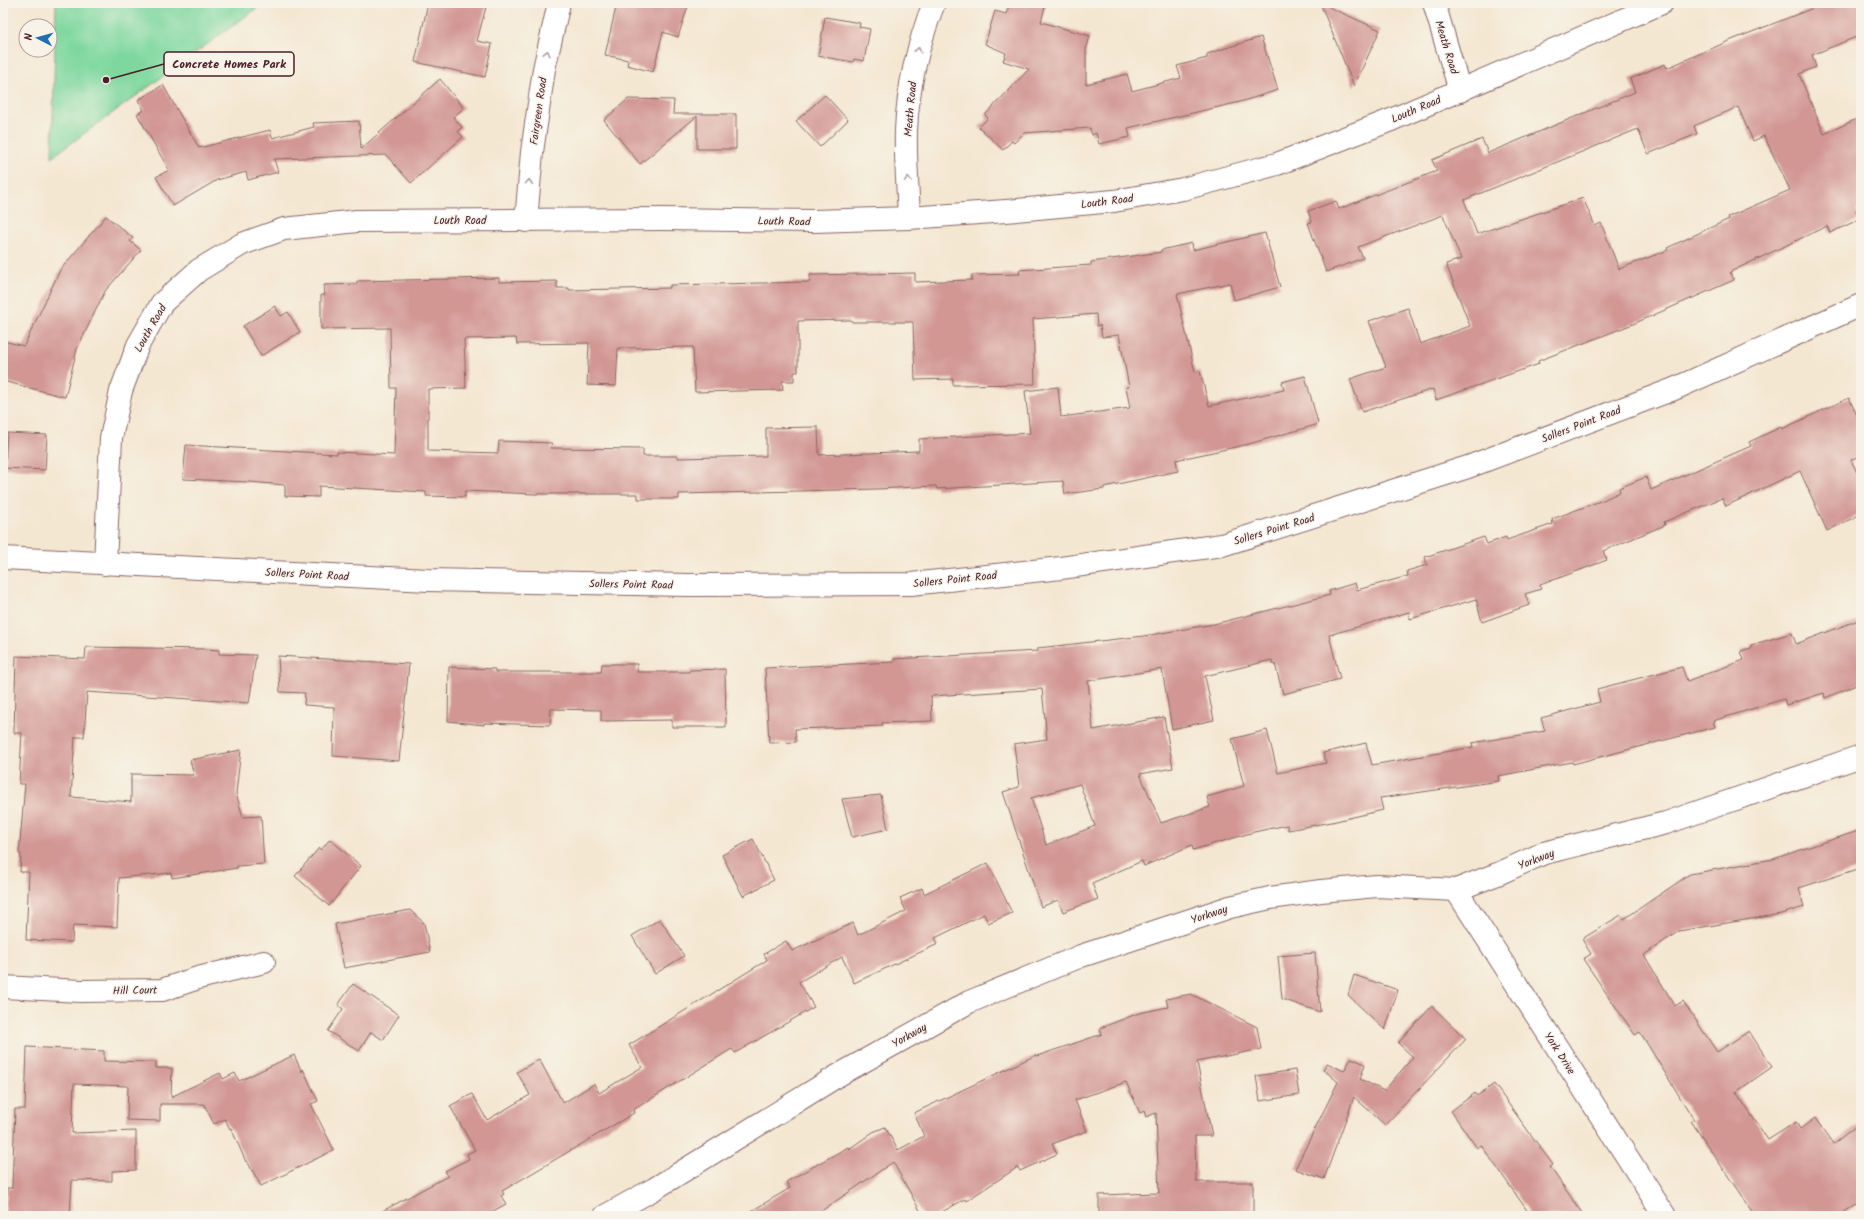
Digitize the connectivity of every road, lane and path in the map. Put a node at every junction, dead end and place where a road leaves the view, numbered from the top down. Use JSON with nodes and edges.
{"nodes":[{"id":1,"x":559,"y":3,"type":"edge"},
{"id":2,"x":934,"y":3,"type":"edge"},
{"id":3,"x":1434,"y":3,"type":"edge"},
{"id":4,"x":1662,"y":3,"type":"edge"},
{"id":5,"x":1460,"y":91,"type":"junction"},
{"id":6,"x":909,"y":218,"type":"junction"},
{"id":7,"x":526,"y":221,"type":"junction"},
{"id":8,"x":1861,"y":306,"type":"edge"},
{"id":9,"x":3,"y":558,"type":"edge"},
{"id":10,"x":105,"y":564,"type":"junction"},
{"id":11,"x":1861,"y":756,"type":"edge"},
{"id":12,"x":1456,"y":890,"type":"junction"},
{"id":13,"x":264,"y":962,"type":"dead end"},
{"id":14,"x":3,"y":987,"type":"edge"},
{"id":15,"x":605,"y":1216,"type":"edge"},
{"id":16,"x":1665,"y":1216,"type":"edge"}],
"edges":[{"from":7,"to":1,"type":"street","name":"Fairgreen Road","one_way":true},
{"from":6,"to":2,"type":"street","name":"Meath Road","one_way":true},
{"from":3,"to":5,"type":"street","name":"Meath Road"},
{"from":4,"to":5,"type":"street","name":"Louth Road"},
{"from":5,"to":6,"type":"street","name":"Louth Road"},
{"from":6,"to":7,"type":"street","name":"Louth Road"},
{"from":7,"to":10,"type":"street","name":"Louth Road"},
{"from":8,"to":10,"type":"street","name":"Sollers Point Road"},
{"from":9,"to":10,"type":"street","name":"Sollers Point Road"},
{"from":11,"to":12,"type":"street","name":"Yorkway"},
{"from":12,"to":15,"type":"street","name":"Yorkway"},
{"from":12,"to":16,"type":"street","name":"York Drive"},
{"from":13,"to":14,"type":"street","name":"Hill Court"}]}
